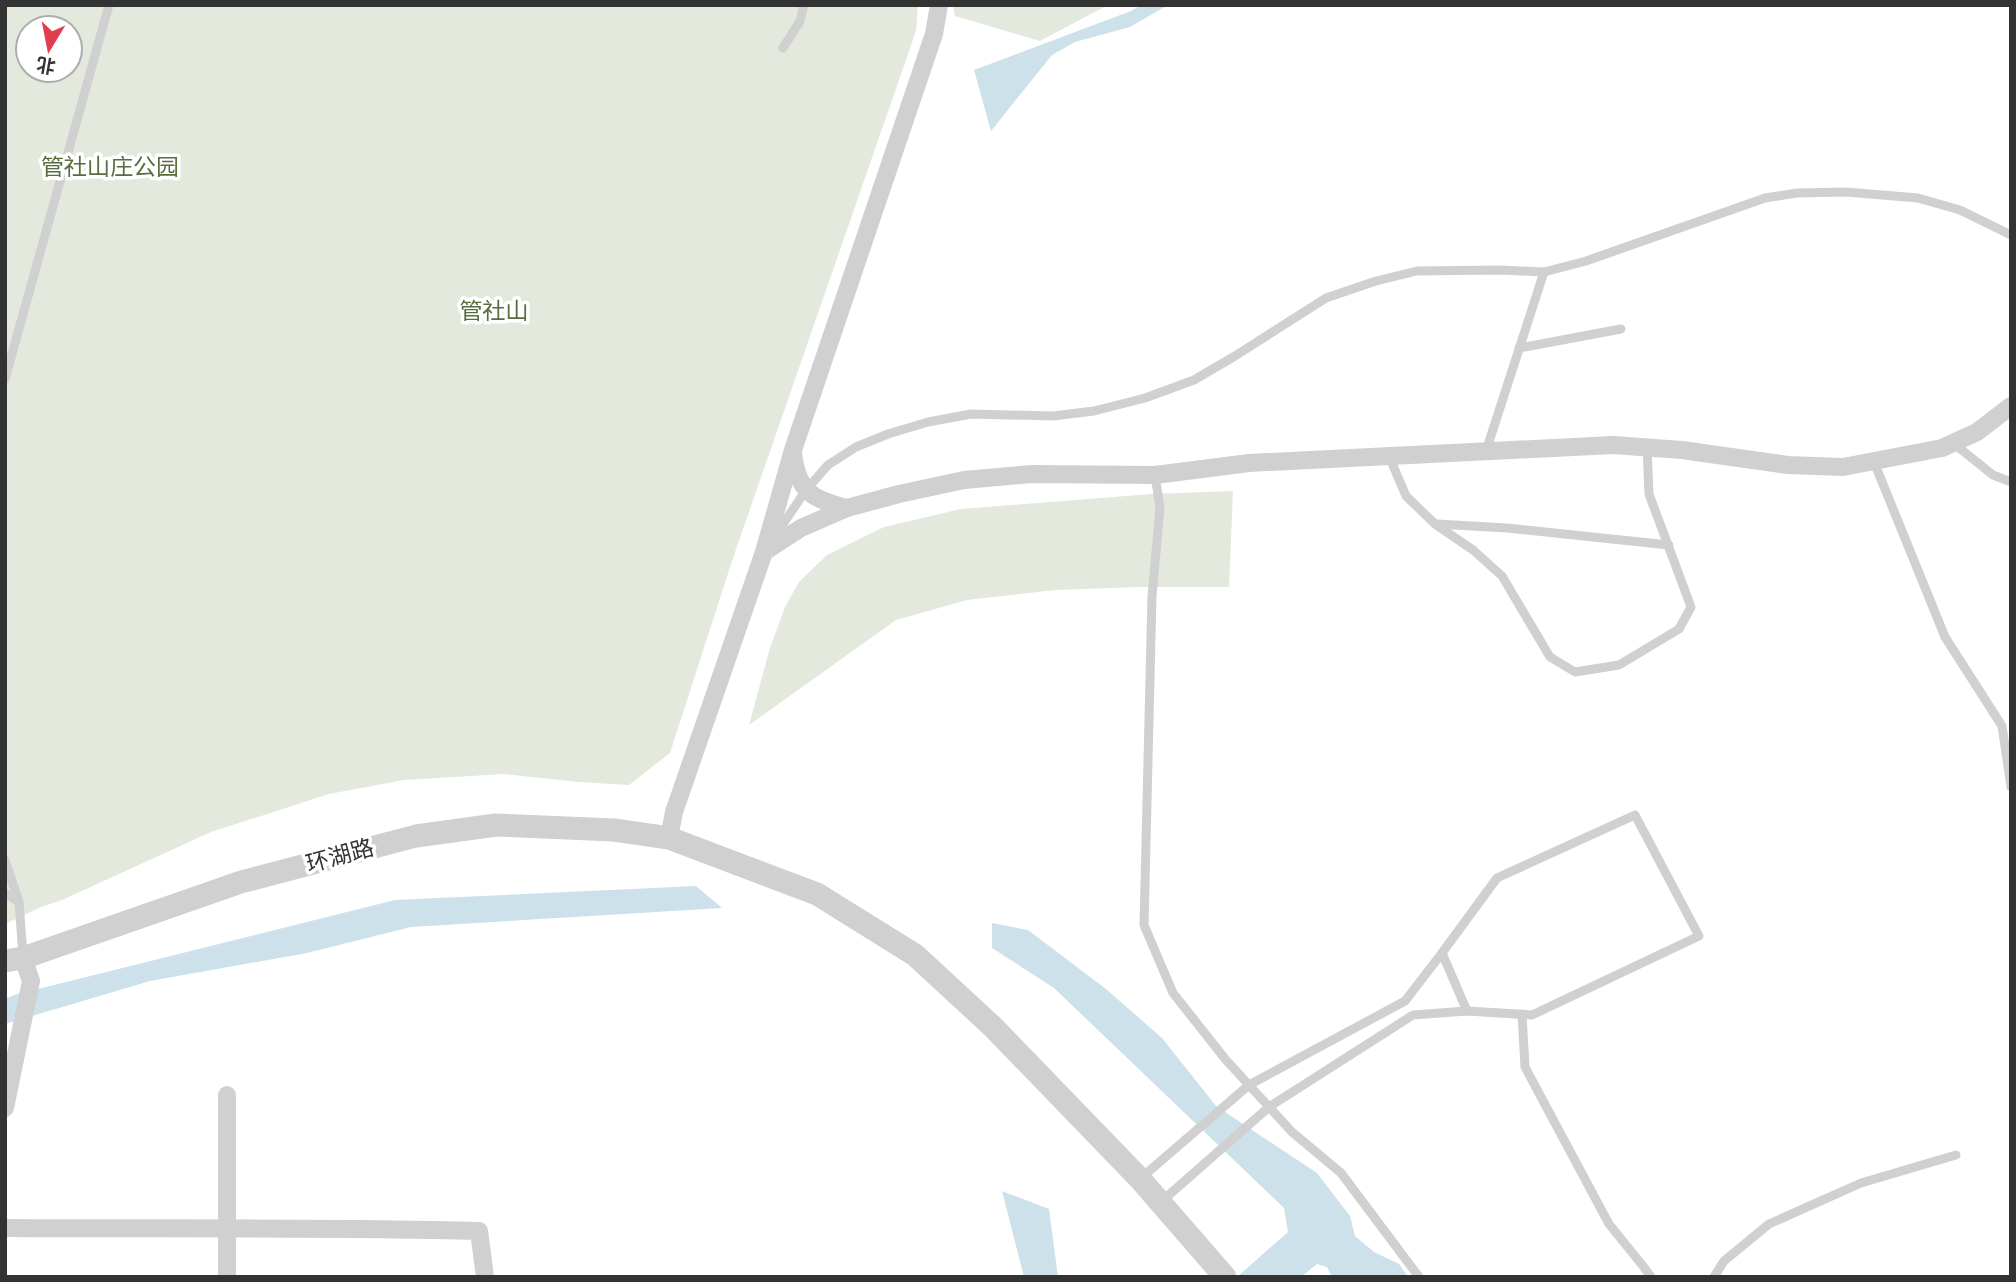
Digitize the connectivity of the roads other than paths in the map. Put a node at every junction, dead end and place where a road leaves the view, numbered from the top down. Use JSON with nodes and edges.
{"nodes":[{"id":1,"x":109,"y":5,"type":"edge"},
{"id":2,"x":804,"y":5,"type":"edge"},
{"id":3,"x":939,"y":5,"type":"edge"},
{"id":4,"x":783,"y":48,"type":"dead end"},
{"id":5,"x":2011,"y":235,"type":"edge"},
{"id":6,"x":1544,"y":272,"type":"junction"},
{"id":7,"x":1621,"y":329,"type":"dead end"},
{"id":8,"x":1519,"y":348,"type":"junction"},
{"id":9,"x":5,"y":379,"type":"edge"},
{"id":10,"x":2011,"y":406,"type":"edge"},
{"id":11,"x":1953,"y":443,"type":"junction"},
{"id":12,"x":1647,"y":447,"type":"junction"},
{"id":13,"x":793,"y":450,"type":"junction"},
{"id":14,"x":1486,"y":451,"type":"junction"},
{"id":15,"x":1389,"y":456,"type":"junction"},
{"id":16,"x":1874,"y":462,"type":"junction"},
{"id":17,"x":1155,"y":475,"type":"junction"},
{"id":18,"x":2011,"y":482,"type":"edge"},
{"id":19,"x":806,"y":490,"type":"junction"},
{"id":20,"x":846,"y":508,"type":"junction"},
{"id":21,"x":1434,"y":524,"type":"junction"},
{"id":22,"x":1669,"y":545,"type":"junction"},
{"id":23,"x":764,"y":552,"type":"junction"},
{"id":24,"x":2011,"y":787,"type":"edge"},
{"id":25,"x":669,"y":838,"type":"junction"},
{"id":26,"x":5,"y":860,"type":"edge"},
{"id":27,"x":5,"y":893,"type":"edge"},
{"id":28,"x":19,"y":902,"type":"junction"},
{"id":29,"x":1443,"y":954,"type":"junction"},
{"id":30,"x":11,"y":963,"type":"edge"},
{"id":31,"x":1405,"y":1001,"type":"junction"},
{"id":32,"x":1467,"y":1011,"type":"junction"},
{"id":33,"x":1522,"y":1014,"type":"junction"},
{"id":34,"x":1413,"y":1016,"type":"junction"},
{"id":35,"x":1249,"y":1085,"type":"junction"},
{"id":36,"x":227,"y":1095,"type":"dead end"},
{"id":37,"x":1269,"y":1107,"type":"junction"},
{"id":38,"x":5,"y":1108,"type":"edge"},
{"id":39,"x":1956,"y":1155,"type":"dead end"},
{"id":40,"x":1140,"y":1179,"type":"junction"},
{"id":41,"x":1161,"y":1202,"type":"junction"},
{"id":42,"x":5,"y":1228,"type":"edge"},
{"id":43,"x":226,"y":1229,"type":"junction"},
{"id":44,"x":1221,"y":1273,"type":"edge"},
{"id":45,"x":227,"y":1277,"type":"edge"},
{"id":46,"x":485,"y":1277,"type":"edge"},
{"id":47,"x":1419,"y":1277,"type":"edge"},
{"id":48,"x":1650,"y":1277,"type":"edge"},
{"id":49,"x":1714,"y":1277,"type":"edge"}],
"edges":[{"from":1,"to":9,"type":"lane"},
{"from":2,"to":4,"type":"lane"},
{"from":3,"to":13,"type":"street"},
{"from":5,"to":6,"type":"lane"},
{"from":6,"to":8,"type":"lane"},
{"from":6,"to":19,"type":"lane"},
{"from":7,"to":8,"type":"lane"},
{"from":8,"to":14,"type":"lane"},
{"from":10,"to":11,"type":"street"},
{"from":11,"to":16,"type":"street"},
{"from":11,"to":18,"type":"lane"},
{"from":12,"to":14,"type":"street"},
{"from":12,"to":16,"type":"street"},
{"from":12,"to":22,"type":"lane"},
{"from":13,"to":19,"type":"street"},
{"from":13,"to":23,"type":"street"},
{"from":14,"to":15,"type":"street"},
{"from":15,"to":17,"type":"street"},
{"from":15,"to":21,"type":"lane"},
{"from":16,"to":24,"type":"lane"},
{"from":17,"to":20,"type":"street"},
{"from":17,"to":35,"type":"lane"},
{"from":19,"to":20,"type":"street"},
{"from":19,"to":23,"type":"lane"},
{"from":20,"to":23,"type":"street"},
{"from":21,"to":22,"type":"lane"},
{"from":21,"to":22,"type":"lane"},
{"from":23,"to":25,"type":"street"},
{"from":25,"to":30,"type":"street","name":"环湖路"},
{"from":25,"to":40,"type":"street","name":"环湖路"},
{"from":26,"to":28,"type":"lane"},
{"from":27,"to":28,"type":"lane"},
{"from":28,"to":30,"type":"lane"},
{"from":29,"to":31,"type":"lane"},
{"from":29,"to":32,"type":"lane"},
{"from":29,"to":33,"type":"lane"},
{"from":30,"to":38,"type":"street"},
{"from":31,"to":34,"type":"lane"},
{"from":31,"to":35,"type":"lane"},
{"from":32,"to":33,"type":"lane"},
{"from":32,"to":34,"type":"lane"},
{"from":33,"to":48,"type":"lane"},
{"from":34,"to":37,"type":"lane"},
{"from":35,"to":37,"type":"lane"},
{"from":35,"to":40,"type":"lane"},
{"from":36,"to":43,"type":"street"},
{"from":37,"to":41,"type":"lane"},
{"from":37,"to":47,"type":"lane"},
{"from":39,"to":49,"type":"lane"},
{"from":40,"to":41,"type":"street","name":"环湖路"},
{"from":41,"to":44,"type":"street","name":"环湖路"},
{"from":42,"to":43,"type":"street"},
{"from":43,"to":45,"type":"street"},
{"from":43,"to":46,"type":"street"}]}
